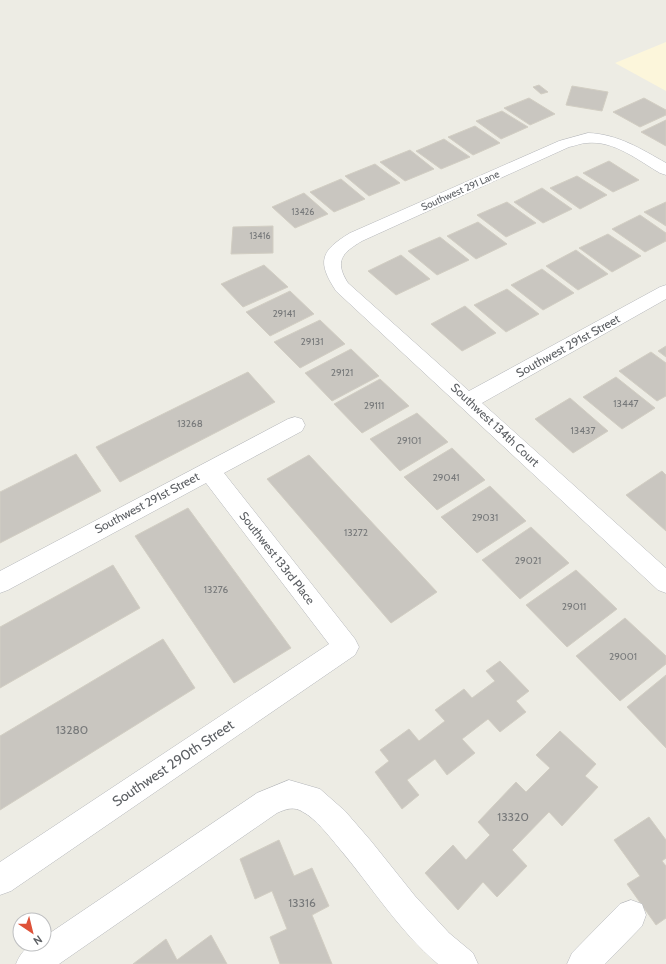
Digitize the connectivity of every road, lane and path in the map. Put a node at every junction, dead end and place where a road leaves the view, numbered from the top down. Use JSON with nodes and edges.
{"nodes":[{"id":1,"x":666,"y":170,"type":"edge"},
{"id":2,"x":331,"y":264,"type":"joint"},
{"id":3,"x":666,"y":291,"type":"edge"},
{"id":4,"x":469,"y":401,"type":"junction"},
{"id":5,"x":295,"y":425,"type":"dead end"},
{"id":6,"x":209,"y":470,"type":"junction"},
{"id":7,"x":666,"y":582,"type":"edge"},
{"id":8,"x":0,"y":583,"type":"edge"},
{"id":9,"x":346,"y":647,"type":"joint"},
{"id":10,"x":0,"y":880,"type":"edge"},
{"id":11,"x":631,"y":915,"type":"dead end"},
{"id":12,"x":32,"y":964,"type":"edge"},
{"id":13,"x":462,"y":964,"type":"edge"},
{"id":14,"x":583,"y":964,"type":"edge"}],
"edges":[{"from":1,"to":2,"type":"street","name":"Southwest 291 Lane"},
{"from":2,"to":4,"type":"street","name":"Southwest 134th Court"},
{"from":3,"to":4,"type":"street","name":"Southwest 291st Street"},
{"from":4,"to":7,"type":"street","name":"Southwest 134th Court"},
{"from":5,"to":6,"type":"street","name":"Southwest 291st Street"},
{"from":6,"to":8,"type":"street","name":"Southwest 291st Street"},
{"from":6,"to":9,"type":"street","name":"Southwest 133rd Place"},
{"from":9,"to":10,"type":"street","name":"Southwest 290th Street"},
{"from":11,"to":14,"type":"street"},
{"from":12,"to":13,"type":"street"}]}
